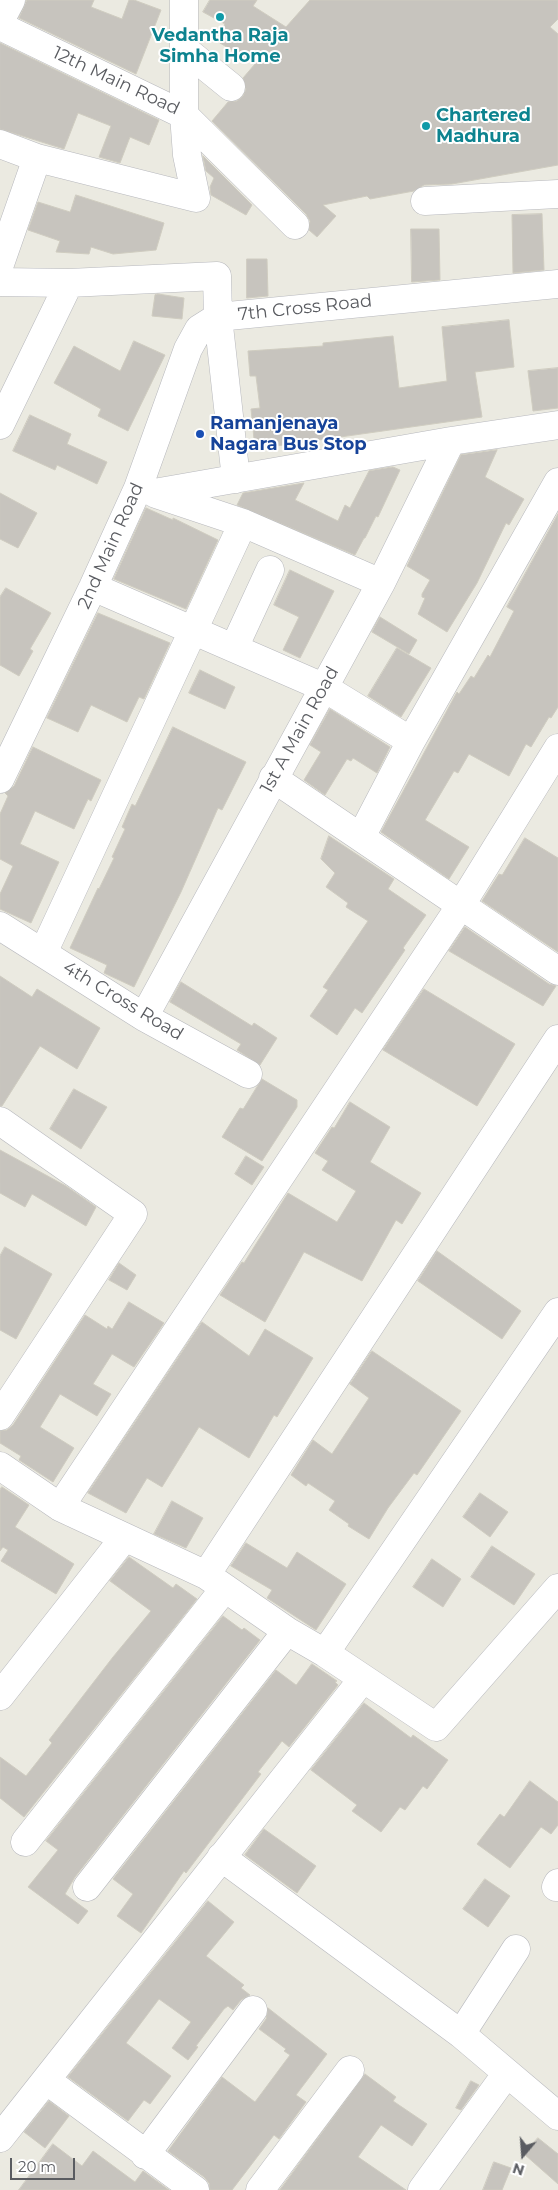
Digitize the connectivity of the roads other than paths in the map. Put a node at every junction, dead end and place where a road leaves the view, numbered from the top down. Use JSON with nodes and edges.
{"nodes":[{"id":1,"x":11,"y":0,"type":"edge"},
{"id":2,"x":184,"y":0,"type":"edge"},
{"id":3,"x":0,"y":21,"type":"edge"},
{"id":4,"x":0,"y":26,"type":"edge"},
{"id":5,"x":184,"y":49,"type":"junction"},
{"id":6,"x":231,"y":87,"type":"dead end"},
{"id":7,"x":184,"y":115,"type":"junction"},
{"id":8,"x":0,"y":144,"type":"edge"},
{"id":9,"x":37,"y":158,"type":"junction"},
{"id":10,"x":558,"y":194,"type":"edge"},
{"id":11,"x":426,"y":201,"type":"dead end"},
{"id":12,"x":295,"y":225,"type":"dead end"},
{"id":13,"x":0,"y":264,"type":"edge"},
{"id":14,"x":0,"y":282,"type":"edge"},
{"id":15,"x":69,"y":283,"type":"junction"},
{"id":16,"x":558,"y":284,"type":"edge"},
{"id":17,"x":218,"y":316,"type":"junction"},
{"id":18,"x":0,"y":425,"type":"edge"},
{"id":19,"x":558,"y":425,"type":"edge"},
{"id":20,"x":451,"y":441,"type":"junction"},
{"id":21,"x":236,"y":479,"type":"junction"},
{"id":22,"x":558,"y":482,"type":"edge"},
{"id":23,"x":146,"y":490,"type":"junction"},
{"id":24,"x":243,"y":523,"type":"junction"},
{"id":25,"x":270,"y":570,"type":"dead end"},
{"id":26,"x":381,"y":583,"type":"junction"},
{"id":27,"x":93,"y":587,"type":"junction"},
{"id":28,"x":193,"y":630,"type":"junction"},
{"id":29,"x":234,"y":648,"type":"junction"},
{"id":30,"x":323,"y":687,"type":"junction"},
{"id":31,"x":411,"y":741,"type":"junction"},
{"id":32,"x":558,"y":748,"type":"edge"},
{"id":33,"x":273,"y":778,"type":"junction"},
{"id":34,"x":0,"y":779,"type":"edge"},
{"id":35,"x":360,"y":837,"type":"junction"},
{"id":36,"x":461,"y":905,"type":"junction"},
{"id":37,"x":0,"y":926,"type":"edge"},
{"id":38,"x":43,"y":952,"type":"junction"},
{"id":39,"x":558,"y":971,"type":"edge"},
{"id":40,"x":144,"y":1017,"type":"junction"},
{"id":41,"x":558,"y":1039,"type":"edge"},
{"id":42,"x":248,"y":1074,"type":"dead end"},
{"id":43,"x":3,"y":1132,"type":"edge"},
{"id":44,"x":558,"y":1312,"type":"edge"},
{"id":45,"x":0,"y":1416,"type":"edge"},
{"id":46,"x":0,"y":1466,"type":"edge"},
{"id":47,"x":60,"y":1507,"type":"junction"},
{"id":48,"x":124,"y":1538,"type":"junction"},
{"id":49,"x":216,"y":1582,"type":"junction"},
{"id":50,"x":558,"y":1588,"type":"edge"},
{"id":51,"x":287,"y":1631,"type":"junction"},
{"id":52,"x":326,"y":1654,"type":"junction"},
{"id":53,"x":362,"y":1680,"type":"junction"},
{"id":54,"x":0,"y":1696,"type":"edge"},
{"id":55,"x":25,"y":1842,"type":"dead end"},
{"id":56,"x":221,"y":1857,"type":"junction"},
{"id":57,"x":87,"y":1887,"type":"dead end"},
{"id":58,"x":516,"y":1949,"type":"dead end"},
{"id":59,"x":253,"y":2010,"type":"dead end"},
{"id":60,"x":461,"y":2034,"type":"junction"},
{"id":61,"x":350,"y":2070,"type":"dead end"},
{"id":62,"x":508,"y":2073,"type":"junction"},
{"id":63,"x":46,"y":2080,"type":"junction"},
{"id":64,"x":558,"y":2116,"type":"edge"},
{"id":65,"x":0,"y":2138,"type":"edge"},
{"id":66,"x":145,"y":2155,"type":"junction"},
{"id":67,"x":195,"y":2190,"type":"edge"},
{"id":68,"x":260,"y":2190,"type":"edge"},
{"id":69,"x":422,"y":2190,"type":"edge"}],
"edges":[{"from":1,"to":3,"type":"street"},
{"from":2,"to":5,"type":"street","name":"12th Main Road"},
{"from":4,"to":7,"type":"street","name":"12th Main Road"},
{"from":5,"to":6,"type":"street"},
{"from":5,"to":7,"type":"street","name":"12th Main Road"},
{"from":7,"to":9,"type":"street"},
{"from":7,"to":12,"type":"street"},
{"from":8,"to":9,"type":"street"},
{"from":9,"to":13,"type":"street"},
{"from":10,"to":11,"type":"street"},
{"from":14,"to":15,"type":"street","name":"7th Cross Road"},
{"from":15,"to":17,"type":"street","name":"7th Cross Road"},
{"from":15,"to":18,"type":"street"},
{"from":16,"to":17,"type":"street","name":"7th Cross Road"},
{"from":17,"to":21,"type":"street"},
{"from":17,"to":23,"type":"street","name":"2nd Main Road"},
{"from":19,"to":20,"type":"street"},
{"from":20,"to":21,"type":"street"},
{"from":20,"to":26,"type":"street","name":"1st A Main Road"},
{"from":21,"to":23,"type":"street"},
{"from":22,"to":31,"type":"street"},
{"from":23,"to":24,"type":"street"},
{"from":23,"to":27,"type":"street","name":"2nd Main Road"},
{"from":24,"to":26,"type":"street"},
{"from":24,"to":28,"type":"street"},
{"from":25,"to":29,"type":"street"},
{"from":26,"to":30,"type":"street","name":"1st A Main Road"},
{"from":27,"to":28,"type":"street"},
{"from":27,"to":34,"type":"street","name":"2nd Main Road"},
{"from":28,"to":29,"type":"street"},
{"from":28,"to":38,"type":"street"},
{"from":29,"to":30,"type":"street"},
{"from":30,"to":31,"type":"street"},
{"from":30,"to":33,"type":"street","name":"1st A Main Road"},
{"from":31,"to":35,"type":"street"},
{"from":32,"to":36,"type":"street"},
{"from":33,"to":35,"type":"street"},
{"from":33,"to":40,"type":"street","name":"1st A Main Road"},
{"from":35,"to":36,"type":"street"},
{"from":36,"to":39,"type":"street"},
{"from":36,"to":47,"type":"street"},
{"from":37,"to":38,"type":"street","name":"4th Cross Road"},
{"from":38,"to":40,"type":"street","name":"4th Cross Road"},
{"from":40,"to":42,"type":"street","name":"4th Cross Road"},
{"from":41,"to":49,"type":"street"},
{"from":43,"to":45,"type":"street"},
{"from":44,"to":52,"type":"street"},
{"from":46,"to":47,"type":"street"},
{"from":47,"to":48,"type":"street"},
{"from":48,"to":49,"type":"street"},
{"from":48,"to":54,"type":"street"},
{"from":49,"to":51,"type":"street"},
{"from":49,"to":55,"type":"street"},
{"from":50,"to":53,"type":"street"},
{"from":51,"to":52,"type":"street"},
{"from":51,"to":57,"type":"street"},
{"from":52,"to":53,"type":"street"},
{"from":53,"to":56,"type":"street"},
{"from":56,"to":60,"type":"street"},
{"from":56,"to":63,"type":"street"},
{"from":58,"to":60,"type":"street"},
{"from":59,"to":66,"type":"street"},
{"from":60,"to":62,"type":"street"},
{"from":61,"to":68,"type":"street"},
{"from":62,"to":64,"type":"street"},
{"from":62,"to":69,"type":"street"},
{"from":63,"to":65,"type":"street"},
{"from":63,"to":66,"type":"street"},
{"from":66,"to":67,"type":"street"}]}
